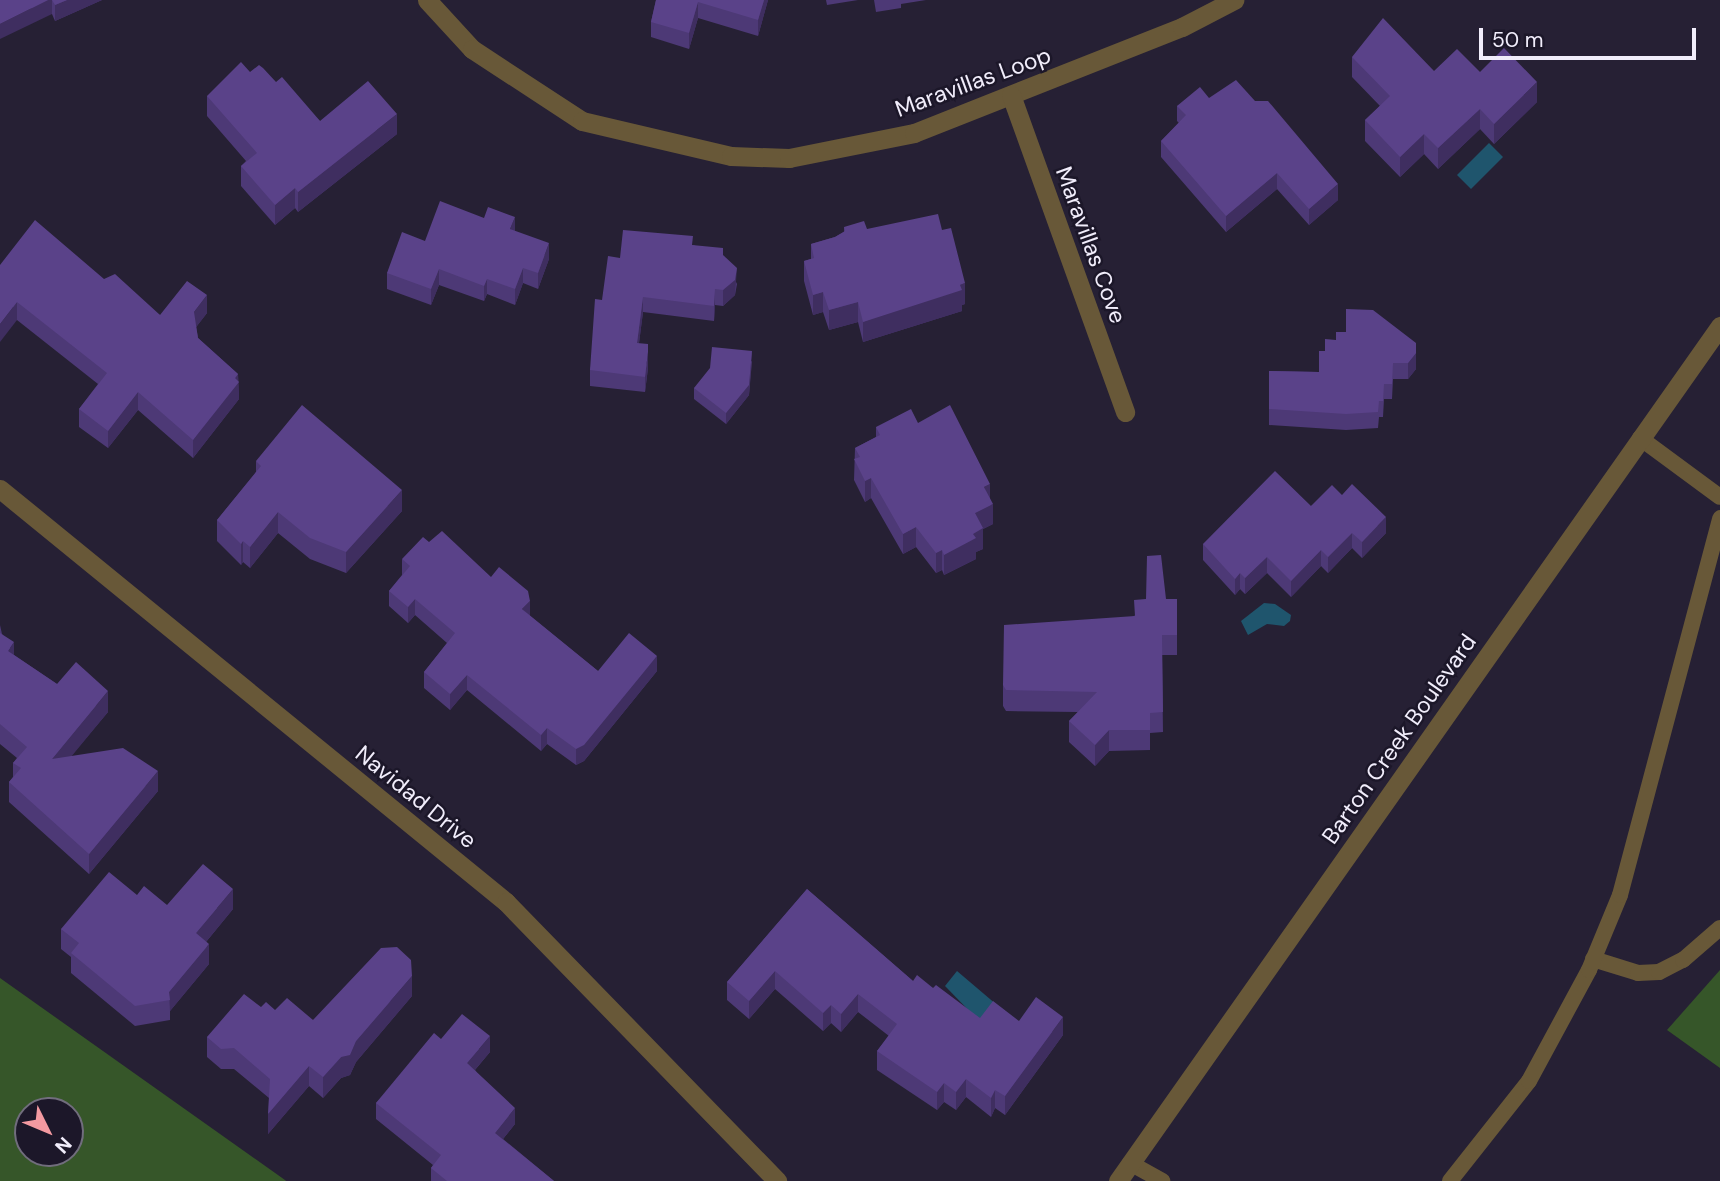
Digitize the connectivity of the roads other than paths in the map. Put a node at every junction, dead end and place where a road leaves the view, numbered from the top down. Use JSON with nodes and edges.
{"nodes":[{"id":1,"x":428,"y":0,"type":"edge"},
{"id":2,"x":1234,"y":0,"type":"edge"},
{"id":3,"x":1011,"y":94,"type":"junction"},
{"id":4,"x":1720,"y":326,"type":"edge"},
{"id":5,"x":1125,"y":412,"type":"dead end"},
{"id":6,"x":1640,"y":438,"type":"junction"},
{"id":7,"x":0,"y":489,"type":"edge"},
{"id":8,"x":1720,"y":497,"type":"edge"},
{"id":9,"x":1720,"y":518,"type":"edge"},
{"id":10,"x":1720,"y":928,"type":"edge"},
{"id":11,"x":1593,"y":959,"type":"junction"},
{"id":12,"x":1130,"y":1163,"type":"junction"},
{"id":13,"x":778,"y":1179,"type":"edge"},
{"id":14,"x":1118,"y":1181,"type":"edge"},
{"id":15,"x":1162,"y":1181,"type":"edge"},
{"id":16,"x":1450,"y":1181,"type":"edge"}],
"edges":[{"from":1,"to":3,"type":"street","name":"Maravillas Loop"},
{"from":2,"to":3,"type":"street","name":"Maravillas Loop"},
{"from":3,"to":5,"type":"street","name":"Maravillas Cove"},
{"from":4,"to":6,"type":"street","name":"Barton Creek Boulevard"},
{"from":6,"to":8,"type":"lane"},
{"from":6,"to":12,"type":"street","name":"Barton Creek Boulevard"},
{"from":7,"to":13,"type":"street","name":"Navidad Drive"},
{"from":9,"to":11,"type":"lane"},
{"from":10,"to":11,"type":"lane"},
{"from":11,"to":16,"type":"lane"},
{"from":12,"to":14,"type":"street","name":"Barton Creek Boulevard"},
{"from":12,"to":15,"type":"lane"}]}
